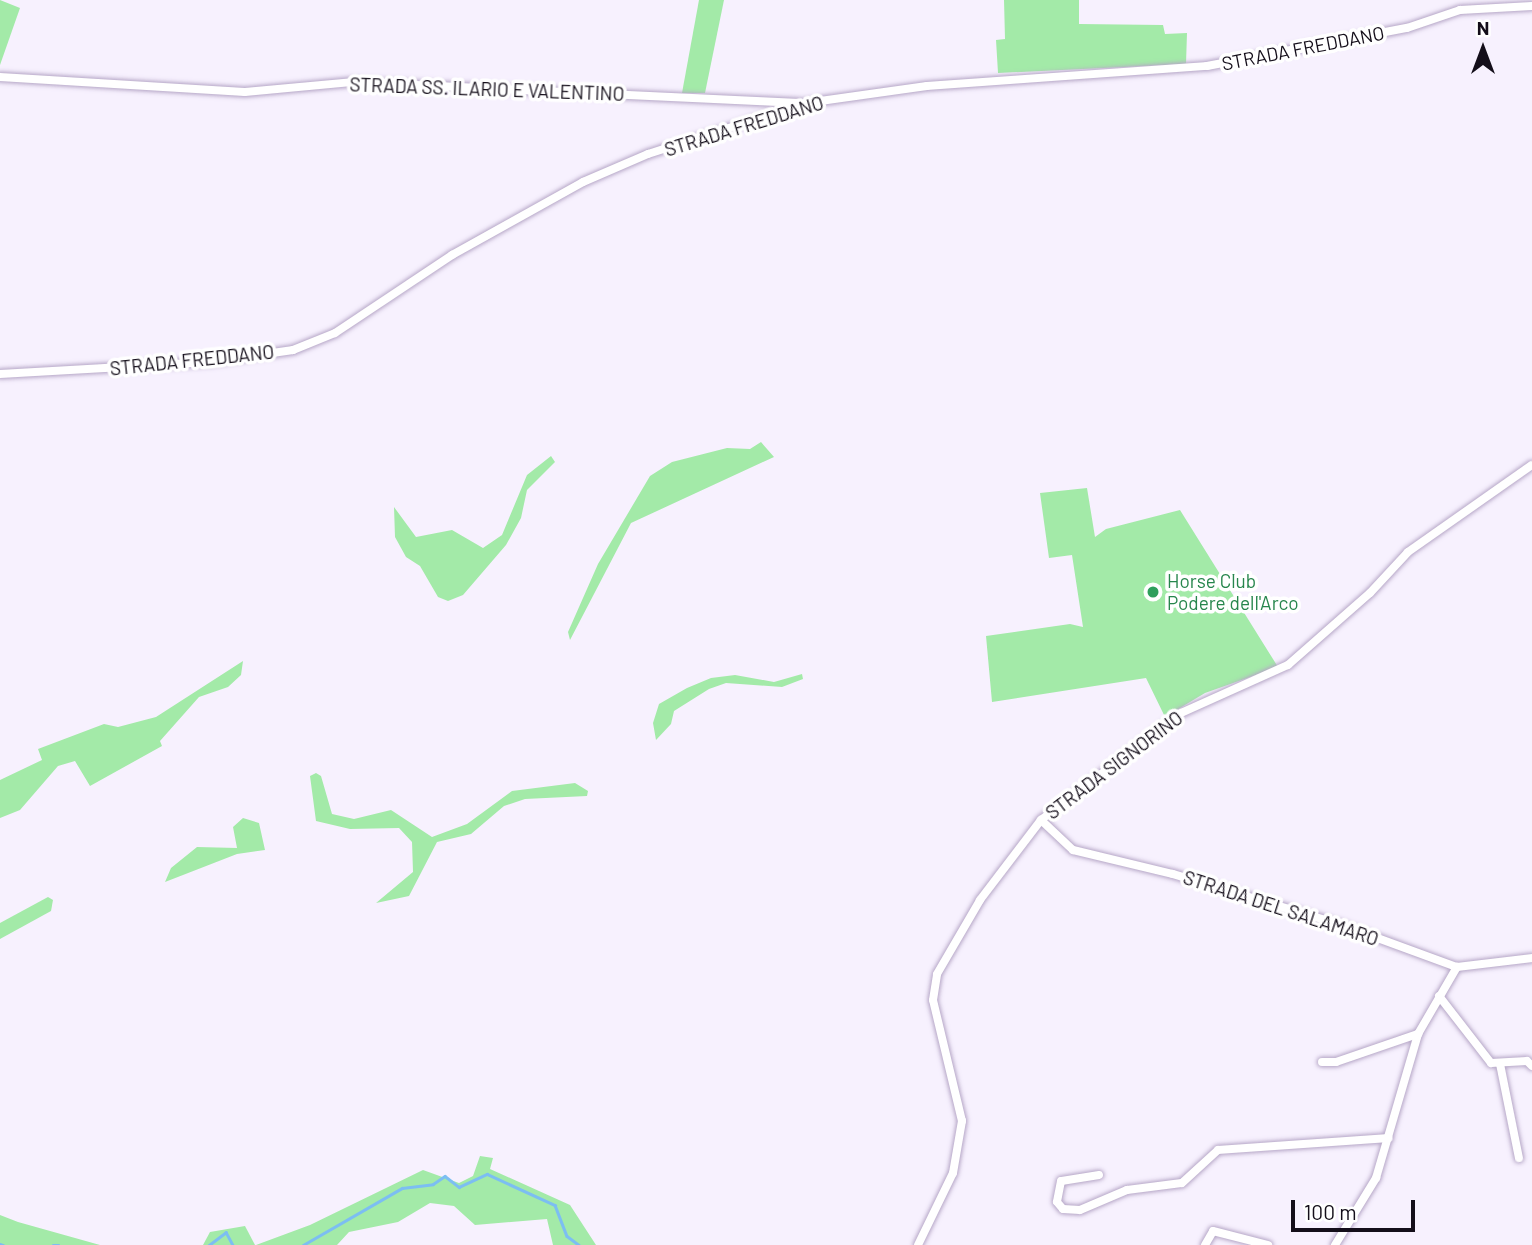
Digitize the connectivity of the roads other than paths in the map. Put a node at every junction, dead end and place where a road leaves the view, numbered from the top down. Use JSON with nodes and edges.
{"nodes":[{"id":1,"x":1532,"y":6,"type":"edge"},
{"id":2,"x":0,"y":77,"type":"edge"},
{"id":3,"x":806,"y":103,"type":"junction"},
{"id":4,"x":0,"y":374,"type":"edge"},
{"id":5,"x":1532,"y":465,"type":"edge"},
{"id":6,"x":1041,"y":820,"type":"junction"},
{"id":7,"x":1532,"y":958,"type":"edge"},
{"id":8,"x":1457,"y":967,"type":"junction"},
{"id":9,"x":1439,"y":996,"type":"junction"},
{"id":10,"x":1418,"y":1034,"type":"junction"},
{"id":11,"x":1322,"y":1062,"type":"dead end"},
{"id":12,"x":1500,"y":1063,"type":"junction"},
{"id":13,"x":1532,"y":1066,"type":"edge"},
{"id":14,"x":1389,"y":1138,"type":"junction"},
{"id":15,"x":1520,"y":1158,"type":"dead end"},
{"id":16,"x":1099,"y":1175,"type":"dead end"},
{"id":17,"x":918,"y":1245,"type":"edge"},
{"id":18,"x":1205,"y":1245,"type":"edge"},
{"id":19,"x":1269,"y":1245,"type":"edge"},
{"id":20,"x":1335,"y":1245,"type":"edge"}],
"edges":[{"from":1,"to":3,"type":"street","name":"STRADA FREDDANO"},
{"from":2,"to":3,"type":"street","name":"STRADA SS. ILARIO E VALENTINO"},
{"from":3,"to":4,"type":"street","name":"STRADA FREDDANO"},
{"from":5,"to":6,"type":"street","name":"STRADA SIGNORINO"},
{"from":6,"to":8,"type":"street","name":"STRADA DEL SALAMARO"},
{"from":6,"to":17,"type":"street","name":"STRADA SIGNORINO"},
{"from":7,"to":8,"type":"street","name":"STRADA DEL SALAMARO"},
{"from":8,"to":9,"type":"street"},
{"from":9,"to":10,"type":"street"},
{"from":9,"to":12,"type":"street"},
{"from":10,"to":11,"type":"street"},
{"from":10,"to":14,"type":"street"},
{"from":12,"to":13,"type":"street"},
{"from":12,"to":15,"type":"street"},
{"from":14,"to":16,"type":"street"},
{"from":14,"to":20,"type":"street"},
{"from":18,"to":19,"type":"street"}]}
